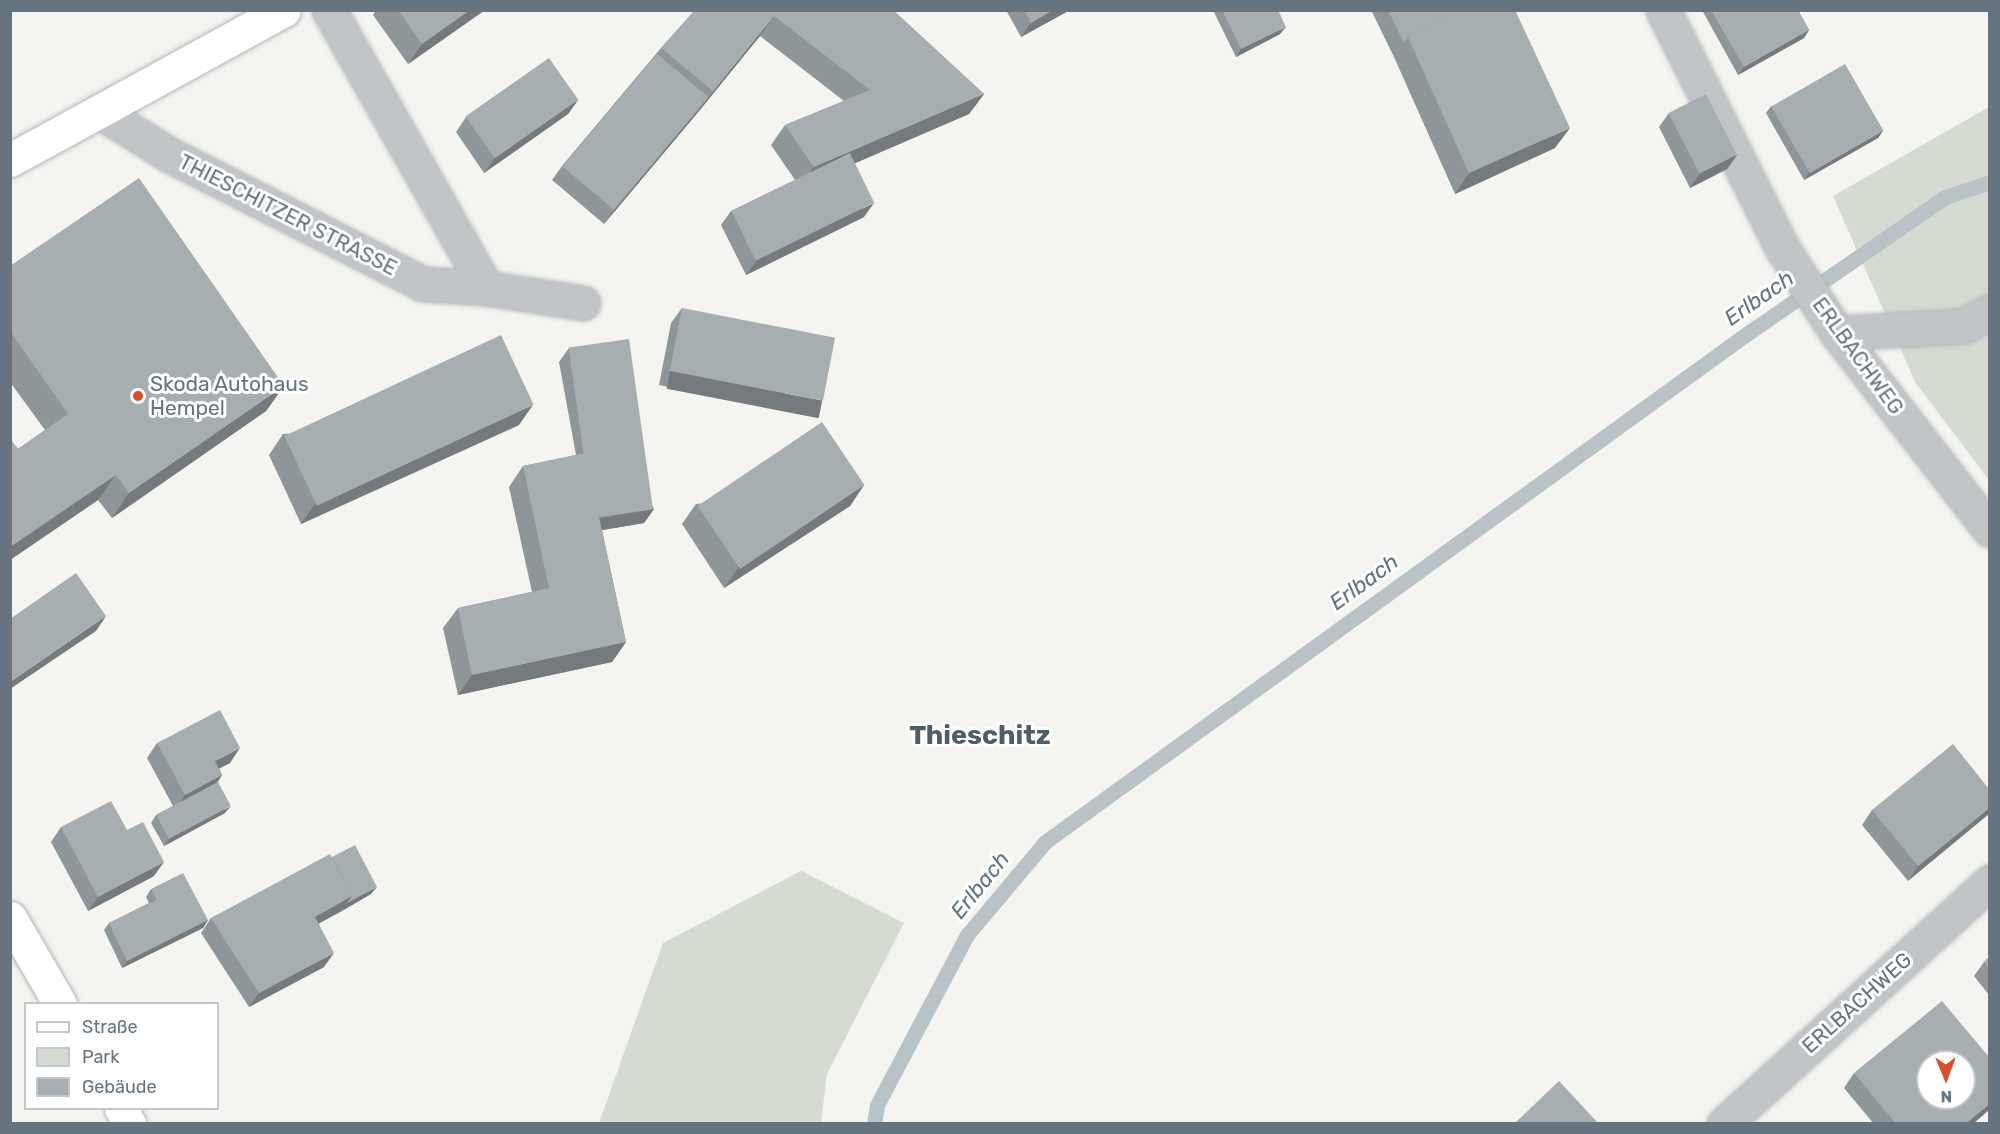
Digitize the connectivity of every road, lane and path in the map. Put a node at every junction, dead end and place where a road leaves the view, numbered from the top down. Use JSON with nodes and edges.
{"nodes":[{"id":1,"x":284,"y":10,"type":"edge"},
{"id":2,"x":329,"y":10,"type":"edge"},
{"id":3,"x":1663,"y":10,"type":"edge"},
{"id":4,"x":99,"y":111,"type":"junction"},
{"id":5,"x":10,"y":160,"type":"edge"},
{"id":6,"x":486,"y":288,"type":"junction"},
{"id":7,"x":583,"y":303,"type":"dead end"},
{"id":8,"x":1989,"y":311,"type":"edge"},
{"id":9,"x":1837,"y":333,"type":"junction"},
{"id":10,"x":1989,"y":530,"type":"edge"},
{"id":11,"x":1989,"y":882,"type":"edge"},
{"id":12,"x":10,"y":918,"type":"edge"},
{"id":13,"x":59,"y":1002,"type":"edge"},
{"id":14,"x":122,"y":1110,"type":"edge"},
{"id":15,"x":129,"y":1124,"type":"edge"},
{"id":16,"x":1724,"y":1124,"type":"edge"}],
"edges":[{"from":1,"to":4,"type":"main road"},
{"from":2,"to":6,"type":"street"},
{"from":3,"to":9,"type":"street","name":"ERLBACHWEG"},
{"from":4,"to":5,"type":"main road"},
{"from":4,"to":6,"type":"street","name":"THIESCHITZER STRASSE"},
{"from":6,"to":7,"type":"street","name":"THIESCHITZER STRASSE"},
{"from":8,"to":9,"type":"street"},
{"from":9,"to":10,"type":"street","name":"ERLBACHWEG"},
{"from":11,"to":16,"type":"street","name":"ERLBACHWEG"},
{"from":12,"to":13,"type":"main road"},
{"from":14,"to":15,"type":"main road"}]}
